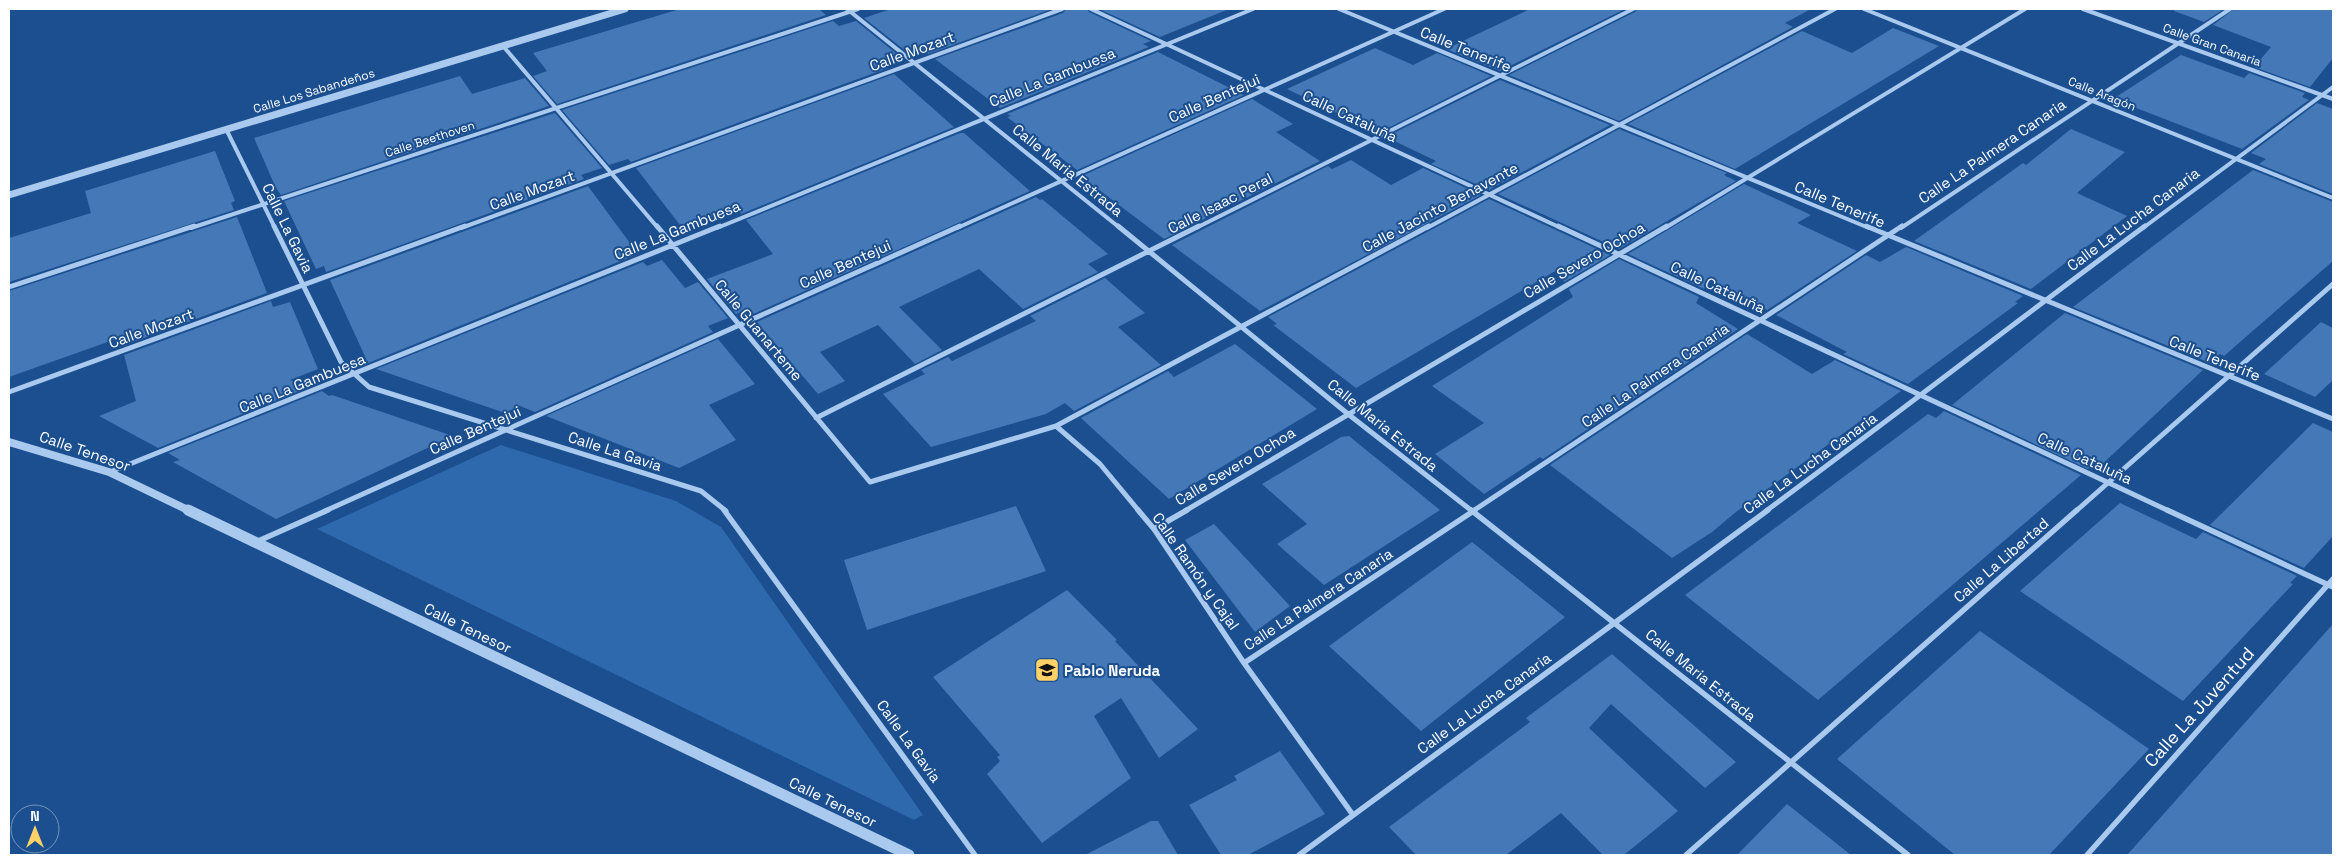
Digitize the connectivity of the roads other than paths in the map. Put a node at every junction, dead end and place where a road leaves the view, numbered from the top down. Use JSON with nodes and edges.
{"nodes":[{"id":1,"x":625,"y":9,"type":"edge"},
{"id":2,"x":858,"y":9,"type":"edge"},
{"id":3,"x":1062,"y":9,"type":"edge"},
{"id":4,"x":1092,"y":9,"type":"edge"},
{"id":5,"x":1253,"y":9,"type":"edge"},
{"id":6,"x":1339,"y":9,"type":"edge"},
{"id":7,"x":1444,"y":9,"type":"edge"},
{"id":8,"x":1633,"y":9,"type":"edge"},
{"id":9,"x":1835,"y":9,"type":"edge"},
{"id":10,"x":1864,"y":9,"type":"edge"},
{"id":11,"x":2025,"y":9,"type":"edge"},
{"id":12,"x":2083,"y":9,"type":"edge"},
{"id":13,"x":2230,"y":9,"type":"edge"},
{"id":14,"x":848,"y":10,"type":"edge"},
{"id":15,"x":1394,"y":31,"type":"junction"},
{"id":16,"x":2178,"y":43,"type":"junction"},
{"id":17,"x":1167,"y":44,"type":"junction"},
{"id":18,"x":503,"y":46,"type":"junction"},
{"id":19,"x":1961,"y":48,"type":"junction"},
{"id":20,"x":914,"y":63,"type":"junction"},
{"id":21,"x":1500,"y":76,"type":"junction"},
{"id":22,"x":2333,"y":87,"type":"edge"},
{"id":23,"x":1264,"y":89,"type":"junction"},
{"id":24,"x":2322,"y":95,"type":"junction"},
{"id":25,"x":2333,"y":99,"type":"edge"},
{"id":26,"x":2090,"y":100,"type":"junction"},
{"id":27,"x":556,"y":108,"type":"junction"},
{"id":28,"x":984,"y":119,"type":"junction"},
{"id":29,"x":1619,"y":125,"type":"junction"},
{"id":30,"x":226,"y":129,"type":"junction"},
{"id":31,"x":1372,"y":140,"type":"junction"},
{"id":32,"x":2236,"y":159,"type":"junction"},
{"id":33,"x":611,"y":172,"type":"junction"},
{"id":34,"x":1749,"y":178,"type":"junction"},
{"id":35,"x":1061,"y":181,"type":"junction"},
{"id":36,"x":1489,"y":194,"type":"junction"},
{"id":37,"x":9,"y":195,"type":"edge"},
{"id":38,"x":2333,"y":198,"type":"edge"},
{"id":39,"x":263,"y":205,"type":"junction"},
{"id":40,"x":1888,"y":237,"type":"junction"},
{"id":41,"x":673,"y":245,"type":"junction"},
{"id":42,"x":1150,"y":251,"type":"junction"},
{"id":43,"x":1618,"y":254,"type":"junction"},
{"id":44,"x":2333,"y":284,"type":"edge"},
{"id":45,"x":303,"y":285,"type":"junction"},
{"id":46,"x":9,"y":287,"type":"edge"},
{"id":47,"x":2045,"y":300,"type":"junction"},
{"id":48,"x":1760,"y":320,"type":"junction"},
{"id":49,"x":739,"y":326,"type":"junction"},
{"id":50,"x":1243,"y":326,"type":"junction"},
{"id":51,"x":355,"y":375,"type":"junction"},
{"id":52,"x":2229,"y":376,"type":"junction"},
{"id":53,"x":9,"y":392,"type":"edge"},
{"id":54,"x":1922,"y":396,"type":"junction"},
{"id":55,"x":1348,"y":414,"type":"junction"},
{"id":56,"x":816,"y":418,"type":"junction"},
{"id":57,"x":2333,"y":419,"type":"edge"},
{"id":58,"x":1056,"y":426,"type":"junction"},
{"id":59,"x":507,"y":430,"type":"junction"},
{"id":60,"x":9,"y":442,"type":"edge"},
{"id":61,"x":110,"y":472,"type":"junction"},
{"id":62,"x":2108,"y":482,"type":"junction"},
{"id":63,"x":1473,"y":512,"type":"junction"},
{"id":64,"x":1154,"y":529,"type":"junction"},
{"id":65,"x":255,"y":542,"type":"junction"},
{"id":66,"x":2332,"y":584,"type":"edge"},
{"id":67,"x":1615,"y":622,"type":"junction"},
{"id":68,"x":1244,"y":663,"type":"junction"},
{"id":69,"x":1791,"y":763,"type":"junction"},
{"id":70,"x":1353,"y":815,"type":"junction"},
{"id":71,"x":908,"y":855,"type":"edge"},
{"id":72,"x":975,"y":855,"type":"edge"},
{"id":73,"x":1299,"y":855,"type":"edge"},
{"id":74,"x":1686,"y":855,"type":"edge"},
{"id":75,"x":1908,"y":855,"type":"edge"},
{"id":76,"x":2087,"y":855,"type":"edge"}],
"edges":[{"from":1,"to":18,"type":"street","name":"Calle Los Sabandeños"},
{"from":2,"to":14,"type":"street","name":"Calle Beethoven"},
{"from":3,"to":20,"type":"street","name":"Calle Mozart"},
{"from":4,"to":17,"type":"street","name":"Calle Cataluña"},
{"from":5,"to":17,"type":"street","name":"Calle La Gambuesa"},
{"from":6,"to":15,"type":"street","name":"Calle Tenerife"},
{"from":7,"to":15,"type":"street","name":"Calle Bentejui"},
{"from":8,"to":21,"type":"street","name":"Calle Isaac Peral"},
{"from":9,"to":29,"type":"street","name":"Calle Jacinto Benavente"},
{"from":10,"to":19,"type":"street","name":"Calle Aragón"},
{"from":11,"to":19,"type":"street","name":"Calle Severo Ochoa"},
{"from":12,"to":16,"type":"street","name":"Calle Gran Canaria"},
{"from":13,"to":16,"type":"street","name":"Calle La Palmera Canaria"},
{"from":14,"to":20,"type":"street","name":"Calle Maria Estrada"},
{"from":14,"to":27,"type":"street","name":"Calle Beethoven"},
{"from":15,"to":21,"type":"street","name":"Calle Tenerife"},
{"from":15,"to":23,"type":"street","name":"Calle Bentejui"},
{"from":16,"to":24,"type":"street","name":"Calle Gran Canaria"},
{"from":16,"to":26,"type":"street","name":"Calle La Palmera Canaria"},
{"from":17,"to":23,"type":"street","name":"Calle Cataluña"},
{"from":17,"to":28,"type":"street","name":"Calle La Gambuesa"},
{"from":18,"to":27,"type":"street","name":"Calle Guanarteme"},
{"from":18,"to":30,"type":"street","name":"Calle Los Sabandeños"},
{"from":19,"to":26,"type":"street","name":"Calle Aragón"},
{"from":19,"to":34,"type":"street","name":"Calle Severo Ochoa"},
{"from":20,"to":28,"type":"street","name":"Calle Maria Estrada"},
{"from":20,"to":33,"type":"street","name":"Calle Mozart"},
{"from":21,"to":29,"type":"street","name":"Calle Tenerife"},
{"from":21,"to":31,"type":"street","name":"Calle Isaac Peral"},
{"from":22,"to":24,"type":"street","name":"Calle La Lucha Canaria"},
{"from":23,"to":31,"type":"street","name":"Calle Cataluña"},
{"from":23,"to":35,"type":"street","name":"Calle Bentejui"},
{"from":24,"to":25,"type":"street","name":"Calle Gran Canaria"},
{"from":24,"to":32,"type":"street","name":"Calle La Lucha Canaria"},
{"from":26,"to":32,"type":"street","name":"Calle Aragón"},
{"from":26,"to":40,"type":"street","name":"Calle La Palmera Canaria"},
{"from":27,"to":33,"type":"street","name":"Calle Guanarteme"},
{"from":27,"to":39,"type":"street","name":"Calle Beethoven"},
{"from":28,"to":35,"type":"street","name":"Calle Maria Estrada"},
{"from":28,"to":41,"type":"street","name":"Calle La Gambuesa"},
{"from":29,"to":34,"type":"street","name":"Calle Tenerife"},
{"from":29,"to":36,"type":"street","name":"Calle Jacinto Benavente"},
{"from":30,"to":37,"type":"street","name":"Calle Los Sabandeños"},
{"from":30,"to":39,"type":"street","name":"Calle La Gavia"},
{"from":31,"to":36,"type":"street","name":"Calle Cataluña"},
{"from":31,"to":42,"type":"street","name":"Calle Isaac Peral"},
{"from":32,"to":38,"type":"street","name":"Calle Aragón"},
{"from":32,"to":47,"type":"street","name":"Calle La Lucha Canaria"},
{"from":33,"to":41,"type":"street","name":"Calle Guanarteme"},
{"from":33,"to":45,"type":"street","name":"Calle Mozart"},
{"from":34,"to":40,"type":"street","name":"Calle Tenerife"},
{"from":34,"to":43,"type":"street","name":"Calle Severo Ochoa"},
{"from":35,"to":42,"type":"street","name":"Calle Maria Estrada"},
{"from":35,"to":49,"type":"street","name":"Calle Bentejui"},
{"from":36,"to":43,"type":"street","name":"Calle Cataluña"},
{"from":36,"to":50,"type":"street","name":"Calle Jacinto Benavente"},
{"from":39,"to":45,"type":"street","name":"Calle La Gavia"},
{"from":39,"to":46,"type":"street","name":"Calle Beethoven"},
{"from":40,"to":47,"type":"street","name":"Calle Tenerife"},
{"from":40,"to":48,"type":"street","name":"Calle La Palmera Canaria"},
{"from":41,"to":49,"type":"street","name":"Calle Guanarteme"},
{"from":41,"to":51,"type":"street","name":"Calle La Gambuesa"},
{"from":42,"to":50,"type":"street","name":"Calle Maria Estrada"},
{"from":42,"to":56,"type":"street","name":"Calle Isaac Peral"},
{"from":43,"to":48,"type":"street","name":"Calle Cataluña"},
{"from":43,"to":55,"type":"street","name":"Calle Severo Ochoa"},
{"from":44,"to":52,"type":"street","name":"Calle La Libertad"},
{"from":45,"to":51,"type":"street","name":"Calle La Gavia"},
{"from":45,"to":53,"type":"street","name":"Calle Mozart"},
{"from":47,"to":52,"type":"street","name":"Calle Tenerife"},
{"from":47,"to":54,"type":"street","name":"Calle La Lucha Canaria"},
{"from":48,"to":54,"type":"street","name":"Calle Cataluña"},
{"from":48,"to":63,"type":"street","name":"Calle La Palmera Canaria"},
{"from":49,"to":56,"type":"street","name":"Calle Guanarteme"},
{"from":49,"to":59,"type":"street","name":"Calle Bentejui"},
{"from":50,"to":55,"type":"street","name":"Calle Maria Estrada"},
{"from":50,"to":58,"type":"street","name":"Calle Jacinto Benavente"},
{"from":51,"to":59,"type":"street","name":"Calle La Gavia"},
{"from":51,"to":61,"type":"street","name":"Calle La Gambuesa"},
{"from":52,"to":57,"type":"street","name":"Calle Tenerife"},
{"from":52,"to":62,"type":"street","name":"Calle La Libertad"},
{"from":54,"to":62,"type":"street","name":"Calle Cataluña"},
{"from":54,"to":67,"type":"street","name":"Calle La Lucha Canaria"},
{"from":55,"to":63,"type":"street","name":"Calle Maria Estrada"},
{"from":55,"to":64,"type":"street","name":"Calle Severo Ochoa"},
{"from":56,"to":58,"type":"street","name":"Calle Guanarteme"},
{"from":58,"to":64,"type":"street","name":"Calle Ramón y Cajal"},
{"from":59,"to":65,"type":"street","name":"Calle Bentejui"},
{"from":59,"to":72,"type":"street","name":"Calle La Gavia"},
{"from":60,"to":61,"type":"street","name":"Calle Tenesor"},
{"from":61,"to":65,"type":"street","name":"Calle Tenesor"},
{"from":62,"to":66,"type":"street","name":"Calle Cataluña"},
{"from":62,"to":69,"type":"street","name":"Calle La Libertad"},
{"from":63,"to":67,"type":"street","name":"Calle Maria Estrada"},
{"from":63,"to":68,"type":"street","name":"Calle La Palmera Canaria"},
{"from":64,"to":68,"type":"street","name":"Calle Ramón y Cajal"},
{"from":65,"to":71,"type":"street","name":"Calle Tenesor"},
{"from":66,"to":76,"type":"street","name":"Calle La Juventud"},
{"from":67,"to":69,"type":"street","name":"Calle Maria Estrada"},
{"from":67,"to":70,"type":"street","name":"Calle La Lucha Canaria"},
{"from":68,"to":70,"type":"street","name":"Calle Ramón y Cajal"},
{"from":69,"to":74,"type":"street","name":"Calle La Libertad"},
{"from":69,"to":75,"type":"street","name":"Calle Maria Estrada"},
{"from":70,"to":73,"type":"street","name":"Calle La Lucha Canaria"}]}
